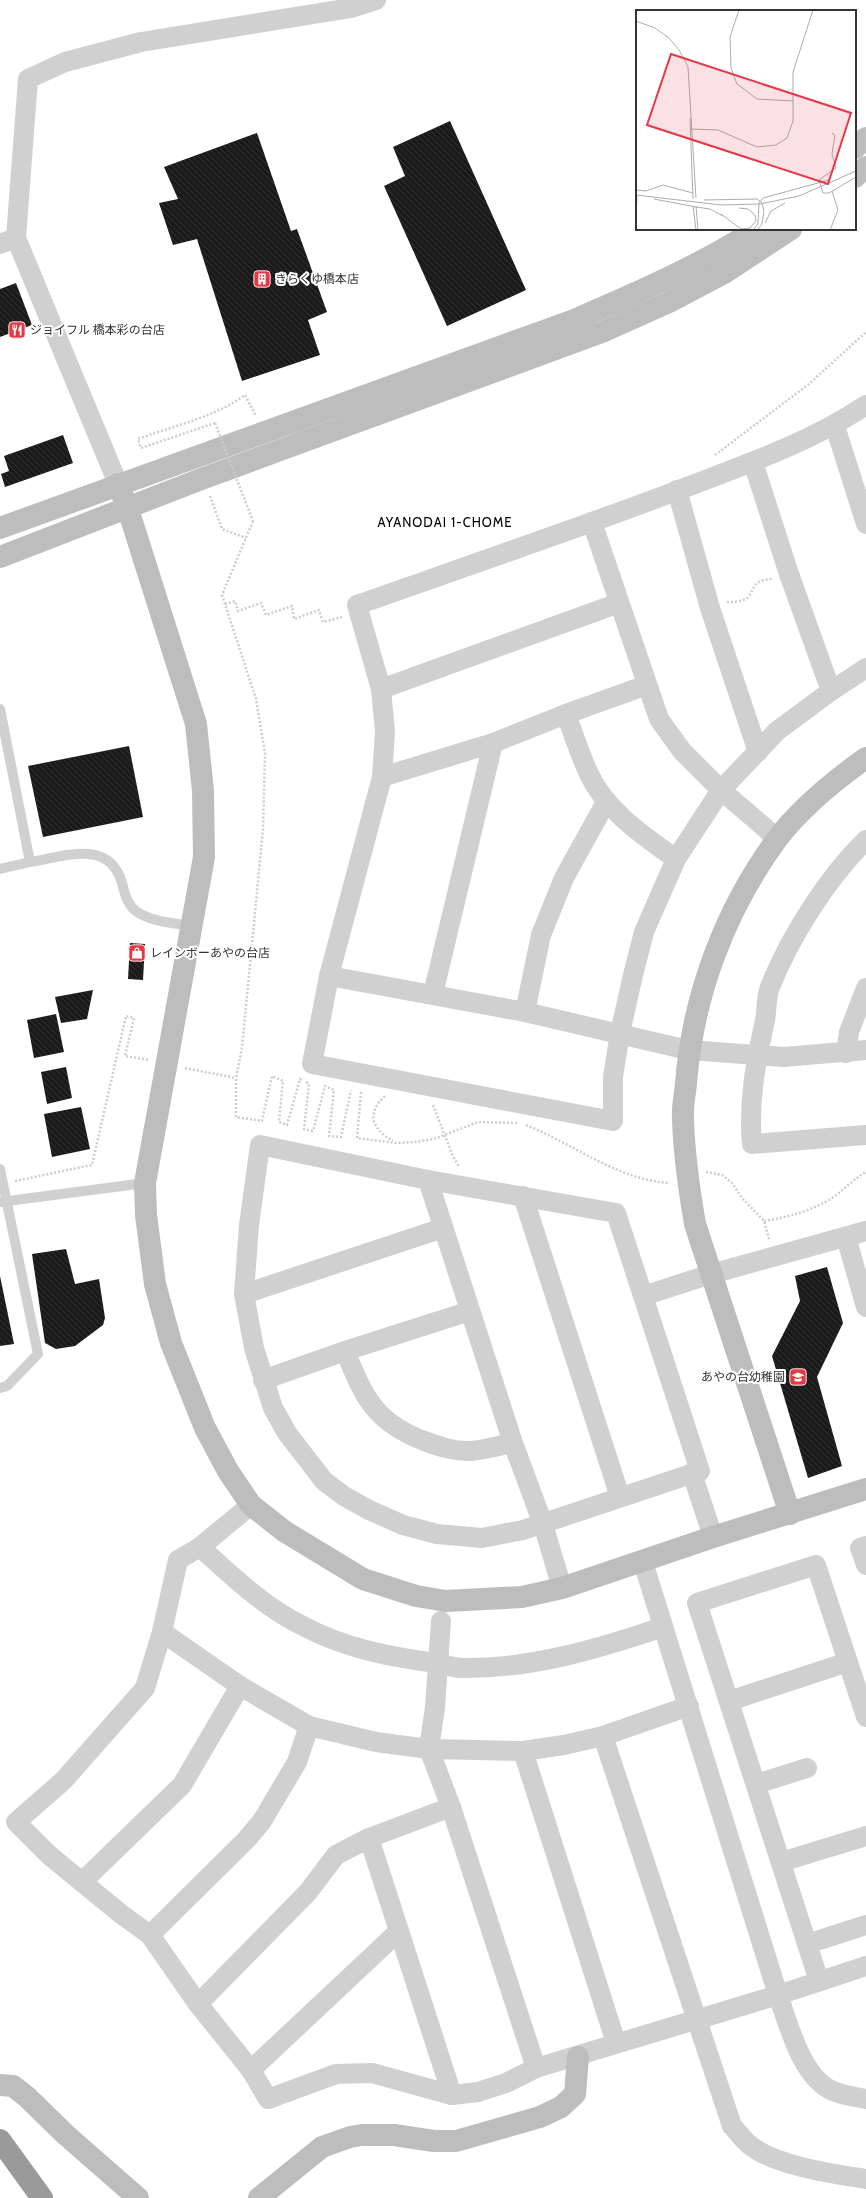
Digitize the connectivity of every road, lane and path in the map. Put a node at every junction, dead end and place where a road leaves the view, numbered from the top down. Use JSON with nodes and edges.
{"nodes":[{"id":1,"x":376,"y":0,"type":"edge"},
{"id":2,"x":866,"y":138,"type":"edge"},
{"id":3,"x":856,"y":147,"type":"edge"},
{"id":4,"x":866,"y":167,"type":"edge"},
{"id":5,"x":856,"y":176,"type":"edge"},
{"id":6,"x":755,"y":230,"type":"edge"},
{"id":7,"x":789,"y":230,"type":"edge"},
{"id":8,"x":8,"y":241,"type":"edge"},
{"id":9,"x":866,"y":332,"type":"edge"},
{"id":10,"x":866,"y":405,"type":"edge"},
{"id":11,"x":835,"y":426,"type":"junction"},
{"id":12,"x":262,"y":431,"type":"junction"},
{"id":13,"x":753,"y":462,"type":"junction"},
{"id":14,"x":715,"y":477,"type":"junction"},
{"id":15,"x":204,"y":478,"type":"junction"},
{"id":16,"x":118,"y":484,"type":"junction"},
{"id":17,"x":677,"y":490,"type":"junction"},
{"id":18,"x":128,"y":509,"type":"junction"},
{"id":19,"x":253,"y":521,"type":"dead end"},
{"id":20,"x":592,"y":522,"type":"junction"},
{"id":21,"x":866,"y":524,"type":"edge"},
{"id":22,"x":0,"y":528,"type":"edge"},
{"id":23,"x":246,"y":538,"type":"dead end"},
{"id":24,"x":0,"y":557,"type":"edge"},
{"id":25,"x":789,"y":574,"type":"junction"},
{"id":26,"x":225,"y":604,"type":"dead end"},
{"id":27,"x":619,"y":604,"type":"junction"},
{"id":28,"x":710,"y":608,"type":"junction"},
{"id":29,"x":359,"y":612,"type":"junction"},
{"id":30,"x":866,"y":668,"type":"edge"},
{"id":31,"x":646,"y":685,"type":"junction"},
{"id":32,"x":381,"y":689,"type":"junction"},
{"id":33,"x":831,"y":691,"type":"junction"},
{"id":34,"x":0,"y":709,"type":"edge"},
{"id":35,"x":566,"y":714,"type":"junction"},
{"id":36,"x":492,"y":743,"type":"junction"},
{"id":37,"x":758,"y":752,"type":"junction"},
{"id":38,"x":866,"y":758,"type":"edge"},
{"id":39,"x":382,"y":777,"type":"junction"},
{"id":40,"x":721,"y":790,"type":"junction"},
{"id":41,"x":606,"y":802,"type":"junction"},
{"id":42,"x":778,"y":839,"type":"junction"},
{"id":43,"x":866,"y":840,"type":"edge"},
{"id":44,"x":676,"y":859,"type":"junction"},
{"id":45,"x":30,"y":862,"type":"junction"},
{"id":46,"x":0,"y":869,"type":"edge"},
{"id":47,"x":191,"y":926,"type":"junction"},
{"id":48,"x":329,"y":976,"type":"junction"},
{"id":49,"x":866,"y":988,"type":"edge"},
{"id":50,"x":433,"y":994,"type":"junction"},
{"id":51,"x":525,"y":1012,"type":"junction"},
{"id":52,"x":620,"y":1033,"type":"junction"},
{"id":53,"x":688,"y":1050,"type":"junction"},
{"id":54,"x":866,"y":1050,"type":"edge"},
{"id":55,"x":846,"y":1053,"type":"junction"},
{"id":56,"x":756,"y":1056,"type":"junction"},
{"id":57,"x":155,"y":1062,"type":"dead end"},
{"id":58,"x":184,"y":1068,"type":"dead end"},
{"id":59,"x":236,"y":1078,"type":"dead end"},
{"id":60,"x":388,"y":1093,"type":"dead end"},
{"id":61,"x":430,"y":1099,"type":"dead end"},
{"id":62,"x":866,"y":1135,"type":"edge"},
{"id":63,"x":396,"y":1143,"type":"dead end"},
{"id":64,"x":0,"y":1169,"type":"edge"},
{"id":65,"x":464,"y":1170,"type":"dead end"},
{"id":66,"x":687,"y":1172,"type":"junction"},
{"id":67,"x":866,"y":1172,"type":"edge"},
{"id":68,"x":428,"y":1180,"type":"junction"},
{"id":69,"x":3,"y":1183,"type":"junction"},
{"id":70,"x":145,"y":1183,"type":"junction"},
{"id":71,"x":524,"y":1196,"type":"junction"},
{"id":72,"x":3,"y":1202,"type":"edge"},
{"id":73,"x":443,"y":1228,"type":"junction"},
{"id":74,"x":866,"y":1231,"type":"edge"},
{"id":75,"x":846,"y":1237,"type":"junction"},
{"id":76,"x":711,"y":1274,"type":"junction"},
{"id":77,"x":244,"y":1294,"type":"junction"},
{"id":78,"x":643,"y":1296,"type":"junction"},
{"id":79,"x":866,"y":1307,"type":"edge"},
{"id":80,"x":470,"y":1311,"type":"junction"},
{"id":81,"x":345,"y":1351,"type":"junction"},
{"id":82,"x":263,"y":1380,"type":"junction"},
{"id":83,"x":0,"y":1388,"type":"edge"},
{"id":84,"x":513,"y":1443,"type":"junction"},
{"id":85,"x":692,"y":1473,"type":"junction"},
{"id":86,"x":866,"y":1489,"type":"edge"},
{"id":87,"x":620,"y":1497,"type":"junction"},
{"id":88,"x":251,"y":1505,"type":"junction"},
{"id":89,"x":790,"y":1514,"type":"junction"},
{"id":90,"x":543,"y":1524,"type":"junction"},
{"id":91,"x":713,"y":1537,"type":"junction"},
{"id":92,"x":866,"y":1546,"type":"edge"},
{"id":93,"x":200,"y":1547,"type":"junction"},
{"id":94,"x":643,"y":1562,"type":"junction"},
{"id":95,"x":866,"y":1565,"type":"edge"},
{"id":96,"x":562,"y":1588,"type":"junction"},
{"id":97,"x":441,"y":1621,"type":"dead end"},
{"id":98,"x":662,"y":1627,"type":"junction"},
{"id":99,"x":162,"y":1632,"type":"junction"},
{"id":100,"x":848,"y":1662,"type":"junction"},
{"id":101,"x":438,"y":1663,"type":"junction"},
{"id":102,"x":240,"y":1686,"type":"junction"},
{"id":103,"x":729,"y":1701,"type":"junction"},
{"id":104,"x":689,"y":1706,"type":"junction"},
{"id":105,"x":866,"y":1718,"type":"edge"},
{"id":106,"x":309,"y":1726,"type":"junction"},
{"id":107,"x":603,"y":1736,"type":"junction"},
{"id":108,"x":429,"y":1749,"type":"junction"},
{"id":109,"x":523,"y":1751,"type":"junction"},
{"id":110,"x":807,"y":1768,"type":"dead end"},
{"id":111,"x":756,"y":1784,"type":"junction"},
{"id":112,"x":451,"y":1807,"type":"junction"},
{"id":113,"x":866,"y":1836,"type":"edge"},
{"id":114,"x":369,"y":1838,"type":"junction"},
{"id":115,"x":781,"y":1862,"type":"junction"},
{"id":116,"x":82,"y":1882,"type":"junction"},
{"id":117,"x":866,"y":1925,"type":"edge"},
{"id":118,"x":400,"y":1931,"type":"junction"},
{"id":119,"x":150,"y":1935,"type":"junction"},
{"id":120,"x":807,"y":1944,"type":"junction"},
{"id":121,"x":866,"y":1966,"type":"edge"},
{"id":122,"x":819,"y":1982,"type":"junction"},
{"id":123,"x":778,"y":1995,"type":"junction"},
{"id":124,"x":198,"y":2004,"type":"junction"},
{"id":125,"x":698,"y":2019,"type":"junction"},
{"id":126,"x":616,"y":2043,"type":"junction"},
{"id":127,"x":578,"y":2057,"type":"junction"},
{"id":128,"x":536,"y":2068,"type":"junction"},
{"id":129,"x":251,"y":2070,"type":"junction"},
{"id":130,"x":0,"y":2085,"type":"edge"},
{"id":131,"x":452,"y":2095,"type":"junction"},
{"id":132,"x":866,"y":2099,"type":"edge"},
{"id":133,"x":0,"y":2140,"type":"edge"},
{"id":134,"x":866,"y":2179,"type":"edge"},
{"id":135,"x":42,"y":2198,"type":"edge"},
{"id":136,"x":138,"y":2198,"type":"edge"},
{"id":137,"x":260,"y":2198,"type":"edge"}],
"edges":[{"from":1,"to":8,"type":"street"},
{"from":2,"to":3,"type":"street"},
{"from":4,"to":5,"type":"street"},
{"from":6,"to":12,"type":"street"},
{"from":7,"to":15,"type":"street"},
{"from":8,"to":16,"type":"street"},
{"from":9,"to":14,"type":"path"},
{"from":10,"to":11,"type":"street"},
{"from":11,"to":13,"type":"street"},
{"from":11,"to":21,"type":"street"},
{"from":12,"to":16,"type":"street"},
{"from":12,"to":19,"type":"path","bridge":true},
{"from":13,"to":14,"type":"street"},
{"from":13,"to":25,"type":"street"},
{"from":14,"to":17,"type":"street"},
{"from":15,"to":18,"type":"street"},
{"from":15,"to":23,"type":"path"},
{"from":16,"to":18,"type":"street"},
{"from":16,"to":22,"type":"street"},
{"from":17,"to":20,"type":"street"},
{"from":17,"to":28,"type":"street"},
{"from":18,"to":24,"type":"street"},
{"from":18,"to":47,"type":"street"},
{"from":20,"to":27,"type":"street"},
{"from":20,"to":29,"type":"street"},
{"from":25,"to":28,"type":"path"},
{"from":25,"to":33,"type":"street"},
{"from":26,"to":29,"type":"path"},
{"from":27,"to":31,"type":"street"},
{"from":27,"to":32,"type":"street"},
{"from":28,"to":37,"type":"street"},
{"from":29,"to":32,"type":"street"},
{"from":30,"to":33,"type":"street"},
{"from":31,"to":35,"type":"street"},
{"from":31,"to":40,"type":"street"},
{"from":32,"to":39,"type":"street"},
{"from":33,"to":37,"type":"street"},
{"from":34,"to":45,"type":"lane"},
{"from":35,"to":36,"type":"street"},
{"from":35,"to":41,"type":"street"},
{"from":36,"to":39,"type":"street"},
{"from":36,"to":50,"type":"street"},
{"from":37,"to":40,"type":"street"},
{"from":38,"to":42,"type":"street"},
{"from":39,"to":48,"type":"street"},
{"from":40,"to":42,"type":"street"},
{"from":40,"to":44,"type":"street"},
{"from":41,"to":44,"type":"street"},
{"from":41,"to":51,"type":"street"},
{"from":42,"to":53,"type":"street"},
{"from":43,"to":56,"type":"street"},
{"from":44,"to":52,"type":"street"},
{"from":45,"to":46,"type":"lane"},
{"from":45,"to":47,"type":"lane"},
{"from":47,"to":70,"type":"street"},
{"from":48,"to":50,"type":"street"},
{"from":48,"to":52,"type":"street"},
{"from":49,"to":55,"type":"street"},
{"from":50,"to":51,"type":"street"},
{"from":51,"to":52,"type":"street"},
{"from":52,"to":53,"type":"street"},
{"from":53,"to":56,"type":"street"},
{"from":53,"to":66,"type":"street"},
{"from":54,"to":55,"type":"street"},
{"from":55,"to":56,"type":"street"},
{"from":56,"to":62,"type":"street"},
{"from":57,"to":69,"type":"path"},
{"from":58,"to":59,"type":"path"},
{"from":60,"to":63,"type":"path"},
{"from":61,"to":65,"type":"path"},
{"from":64,"to":69,"type":"lane"},
{"from":66,"to":67,"type":"path"},
{"from":66,"to":76,"type":"street"},
{"from":68,"to":71,"type":"street"},
{"from":68,"to":73,"type":"street"},
{"from":68,"to":77,"type":"street"},
{"from":69,"to":72,"type":"lane"},
{"from":70,"to":72,"type":"lane"},
{"from":70,"to":88,"type":"street"},
{"from":71,"to":78,"type":"street"},
{"from":71,"to":87,"type":"street"},
{"from":72,"to":83,"type":"lane"},
{"from":73,"to":77,"type":"street"},
{"from":73,"to":80,"type":"street"},
{"from":74,"to":75,"type":"street"},
{"from":75,"to":76,"type":"street"},
{"from":75,"to":79,"type":"street"},
{"from":76,"to":78,"type":"street"},
{"from":76,"to":89,"type":"street"},
{"from":77,"to":82,"type":"street"},
{"from":78,"to":85,"type":"street"},
{"from":80,"to":81,"type":"street"},
{"from":80,"to":84,"type":"street"},
{"from":81,"to":82,"type":"street"},
{"from":81,"to":84,"type":"street"},
{"from":82,"to":90,"type":"street"},
{"from":84,"to":90,"type":"street"},
{"from":85,"to":87,"type":"street"},
{"from":85,"to":91,"type":"street"},
{"from":86,"to":89,"type":"street"},
{"from":87,"to":90,"type":"street"},
{"from":88,"to":93,"type":"street"},
{"from":88,"to":96,"type":"street"},
{"from":89,"to":91,"type":"street"},
{"from":90,"to":96,"type":"street"},
{"from":91,"to":94,"type":"street"},
{"from":92,"to":95,"type":"street"},
{"from":93,"to":99,"type":"street"},
{"from":93,"to":101,"type":"street"},
{"from":94,"to":96,"type":"street"},
{"from":94,"to":98,"type":"street"},
{"from":97,"to":101,"type":"street"},
{"from":98,"to":101,"type":"street"},
{"from":98,"to":104,"type":"street"},
{"from":99,"to":102,"type":"street"},
{"from":99,"to":116,"type":"street"},
{"from":100,"to":103,"type":"street"},
{"from":100,"to":103,"type":"street"},
{"from":100,"to":105,"type":"street"},
{"from":101,"to":108,"type":"street"},
{"from":102,"to":106,"type":"street"},
{"from":102,"to":116,"type":"street"},
{"from":103,"to":111,"type":"street"},
{"from":104,"to":107,"type":"street"},
{"from":104,"to":123,"type":"street"},
{"from":106,"to":108,"type":"street"},
{"from":106,"to":119,"type":"street"},
{"from":107,"to":109,"type":"street"},
{"from":107,"to":125,"type":"street"},
{"from":108,"to":109,"type":"street"},
{"from":108,"to":112,"type":"street"},
{"from":109,"to":126,"type":"street"},
{"from":110,"to":111,"type":"street"},
{"from":111,"to":115,"type":"street"},
{"from":112,"to":114,"type":"street"},
{"from":112,"to":128,"type":"street"},
{"from":113,"to":115,"type":"street"},
{"from":114,"to":118,"type":"street"},
{"from":114,"to":124,"type":"street"},
{"from":115,"to":120,"type":"street"},
{"from":116,"to":119,"type":"street"},
{"from":117,"to":120,"type":"street"},
{"from":118,"to":129,"type":"street"},
{"from":118,"to":131,"type":"street"},
{"from":119,"to":124,"type":"street"},
{"from":120,"to":122,"type":"street"},
{"from":121,"to":122,"type":"street"},
{"from":122,"to":123,"type":"street"},
{"from":123,"to":125,"type":"street"},
{"from":123,"to":132,"type":"street"},
{"from":124,"to":129,"type":"street"},
{"from":125,"to":126,"type":"street"},
{"from":125,"to":134,"type":"street"},
{"from":126,"to":127,"type":"street"},
{"from":127,"to":128,"type":"street"},
{"from":127,"to":137,"type":"street"},
{"from":128,"to":131,"type":"street"},
{"from":129,"to":131,"type":"street"},
{"from":130,"to":136,"type":"street"},
{"from":133,"to":135,"type":"highway"}]}
